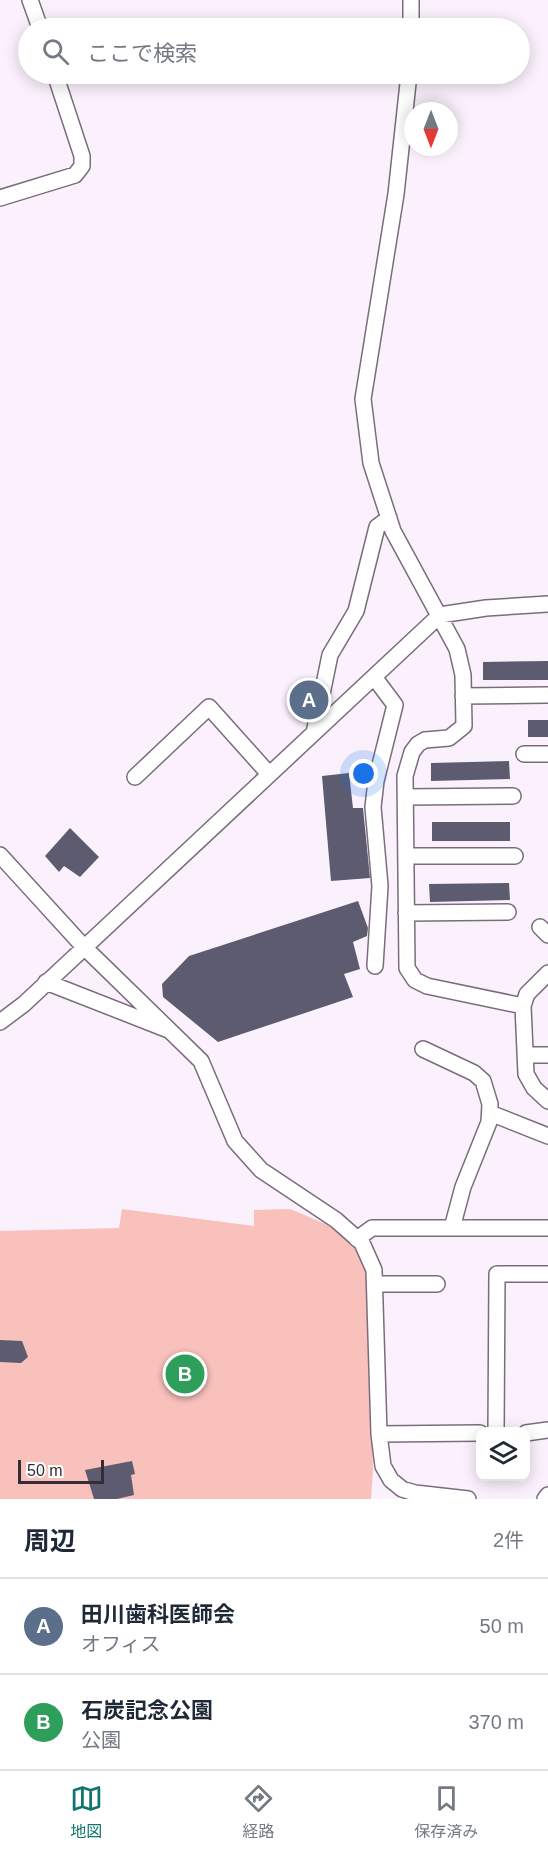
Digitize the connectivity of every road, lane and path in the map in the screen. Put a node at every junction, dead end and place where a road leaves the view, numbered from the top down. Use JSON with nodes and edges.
{"nodes":[{"id":1,"x":30,"y":0,"type":"edge"},
{"id":2,"x":411,"y":0,"type":"edge"},
{"id":3,"x":36,"y":18,"type":"edge"},
{"id":4,"x":411,"y":18,"type":"edge"},
{"id":5,"x":58,"y":84,"type":"edge"},
{"id":6,"x":408,"y":84,"type":"edge"},
{"id":7,"x":0,"y":198,"type":"edge"},
{"id":8,"x":389,"y":518,"type":"junction"},
{"id":9,"x":548,"y":604,"type":"edge"},
{"id":10,"x":440,"y":615,"type":"junction"},
{"id":11,"x":374,"y":677,"type":"junction"},
{"id":12,"x":548,"y":695,"type":"edge"},
{"id":13,"x":463,"y":696,"type":"junction"},
{"id":14,"x":314,"y":733,"type":"junction"},
{"id":15,"x":524,"y":754,"type":"dead end"},
{"id":16,"x":548,"y":754,"type":"edge"},
{"id":17,"x":269,"y":774,"type":"junction"},
{"id":18,"x":135,"y":777,"type":"dead end"},
{"id":19,"x":513,"y":795,"type":"dead end"},
{"id":20,"x":406,"y":797,"type":"junction"},
{"id":21,"x":0,"y":855,"type":"edge"},
{"id":22,"x":406,"y":856,"type":"junction"},
{"id":23,"x":515,"y":856,"type":"dead end"},
{"id":24,"x":508,"y":912,"type":"dead end"},
{"id":25,"x":406,"y":913,"type":"junction"},
{"id":26,"x":83,"y":946,"type":"junction"},
{"id":27,"x":375,"y":966,"type":"dead end"},
{"id":28,"x":548,"y":973,"type":"edge"},
{"id":29,"x":46,"y":982,"type":"junction"},
{"id":30,"x":523,"y":1006,"type":"junction"},
{"id":31,"x":0,"y":1022,"type":"edge"},
{"id":32,"x":171,"y":1031,"type":"junction"},
{"id":33,"x":423,"y":1049,"type":"dead end"},
{"id":34,"x":525,"y":1055,"type":"junction"},
{"id":35,"x":548,"y":1055,"type":"edge"},
{"id":36,"x":548,"y":1101,"type":"edge"},
{"id":37,"x":490,"y":1113,"type":"junction"},
{"id":38,"x":548,"y":1136,"type":"edge"},
{"id":39,"x":452,"y":1228,"type":"junction"},
{"id":40,"x":548,"y":1228,"type":"edge"},
{"id":41,"x":357,"y":1239,"type":"junction"},
{"id":42,"x":548,"y":1274,"type":"edge"},
{"id":43,"x":375,"y":1284,"type":"junction"},
{"id":44,"x":437,"y":1284,"type":"dead end"},
{"id":45,"x":496,"y":1427,"type":"edge"},
{"id":46,"x":548,"y":1430,"type":"edge"},
{"id":47,"x":530,"y":1432,"type":"edge"},
{"id":48,"x":476,"y":1433,"type":"edge"},
{"id":49,"x":379,"y":1434,"type":"junction"},
{"id":50,"x":548,"y":1495,"type":"edge"},
{"id":51,"x":468,"y":1499,"type":"edge"},
{"id":52,"x":545,"y":1499,"type":"edge"}],
"edges":[{"from":1,"to":3,"type":"street"},
{"from":2,"to":4,"type":"street"},
{"from":5,"to":7,"type":"street"},
{"from":6,"to":8,"type":"street"},
{"from":8,"to":10,"type":"street"},
{"from":8,"to":14,"type":"street"},
{"from":9,"to":10,"type":"street"},
{"from":10,"to":11,"type":"street"},
{"from":10,"to":13,"type":"street"},
{"from":11,"to":14,"type":"street"},
{"from":11,"to":27,"type":"street"},
{"from":12,"to":13,"type":"street"},
{"from":13,"to":20,"type":"street"},
{"from":14,"to":17,"type":"street"},
{"from":15,"to":16,"type":"street"},
{"from":17,"to":18,"type":"street"},
{"from":17,"to":26,"type":"street"},
{"from":19,"to":20,"type":"street"},
{"from":20,"to":22,"type":"street"},
{"from":21,"to":26,"type":"street"},
{"from":22,"to":23,"type":"street"},
{"from":22,"to":25,"type":"street"},
{"from":24,"to":25,"type":"street"},
{"from":25,"to":30,"type":"street"},
{"from":26,"to":29,"type":"street"},
{"from":26,"to":32,"type":"street"},
{"from":28,"to":30,"type":"street"},
{"from":29,"to":31,"type":"street"},
{"from":29,"to":32,"type":"street"},
{"from":30,"to":34,"type":"street"},
{"from":32,"to":41,"type":"street"},
{"from":33,"to":37,"type":"street"},
{"from":34,"to":35,"type":"street"},
{"from":34,"to":36,"type":"street"},
{"from":37,"to":38,"type":"street"},
{"from":37,"to":39,"type":"street"},
{"from":39,"to":40,"type":"street"},
{"from":39,"to":41,"type":"street"},
{"from":41,"to":43,"type":"street"},
{"from":42,"to":45,"type":"street"},
{"from":43,"to":44,"type":"street"},
{"from":43,"to":49,"type":"street"},
{"from":46,"to":47,"type":"street"},
{"from":48,"to":49,"type":"street"},
{"from":49,"to":51,"type":"street"},
{"from":50,"to":52,"type":"street"}]}
